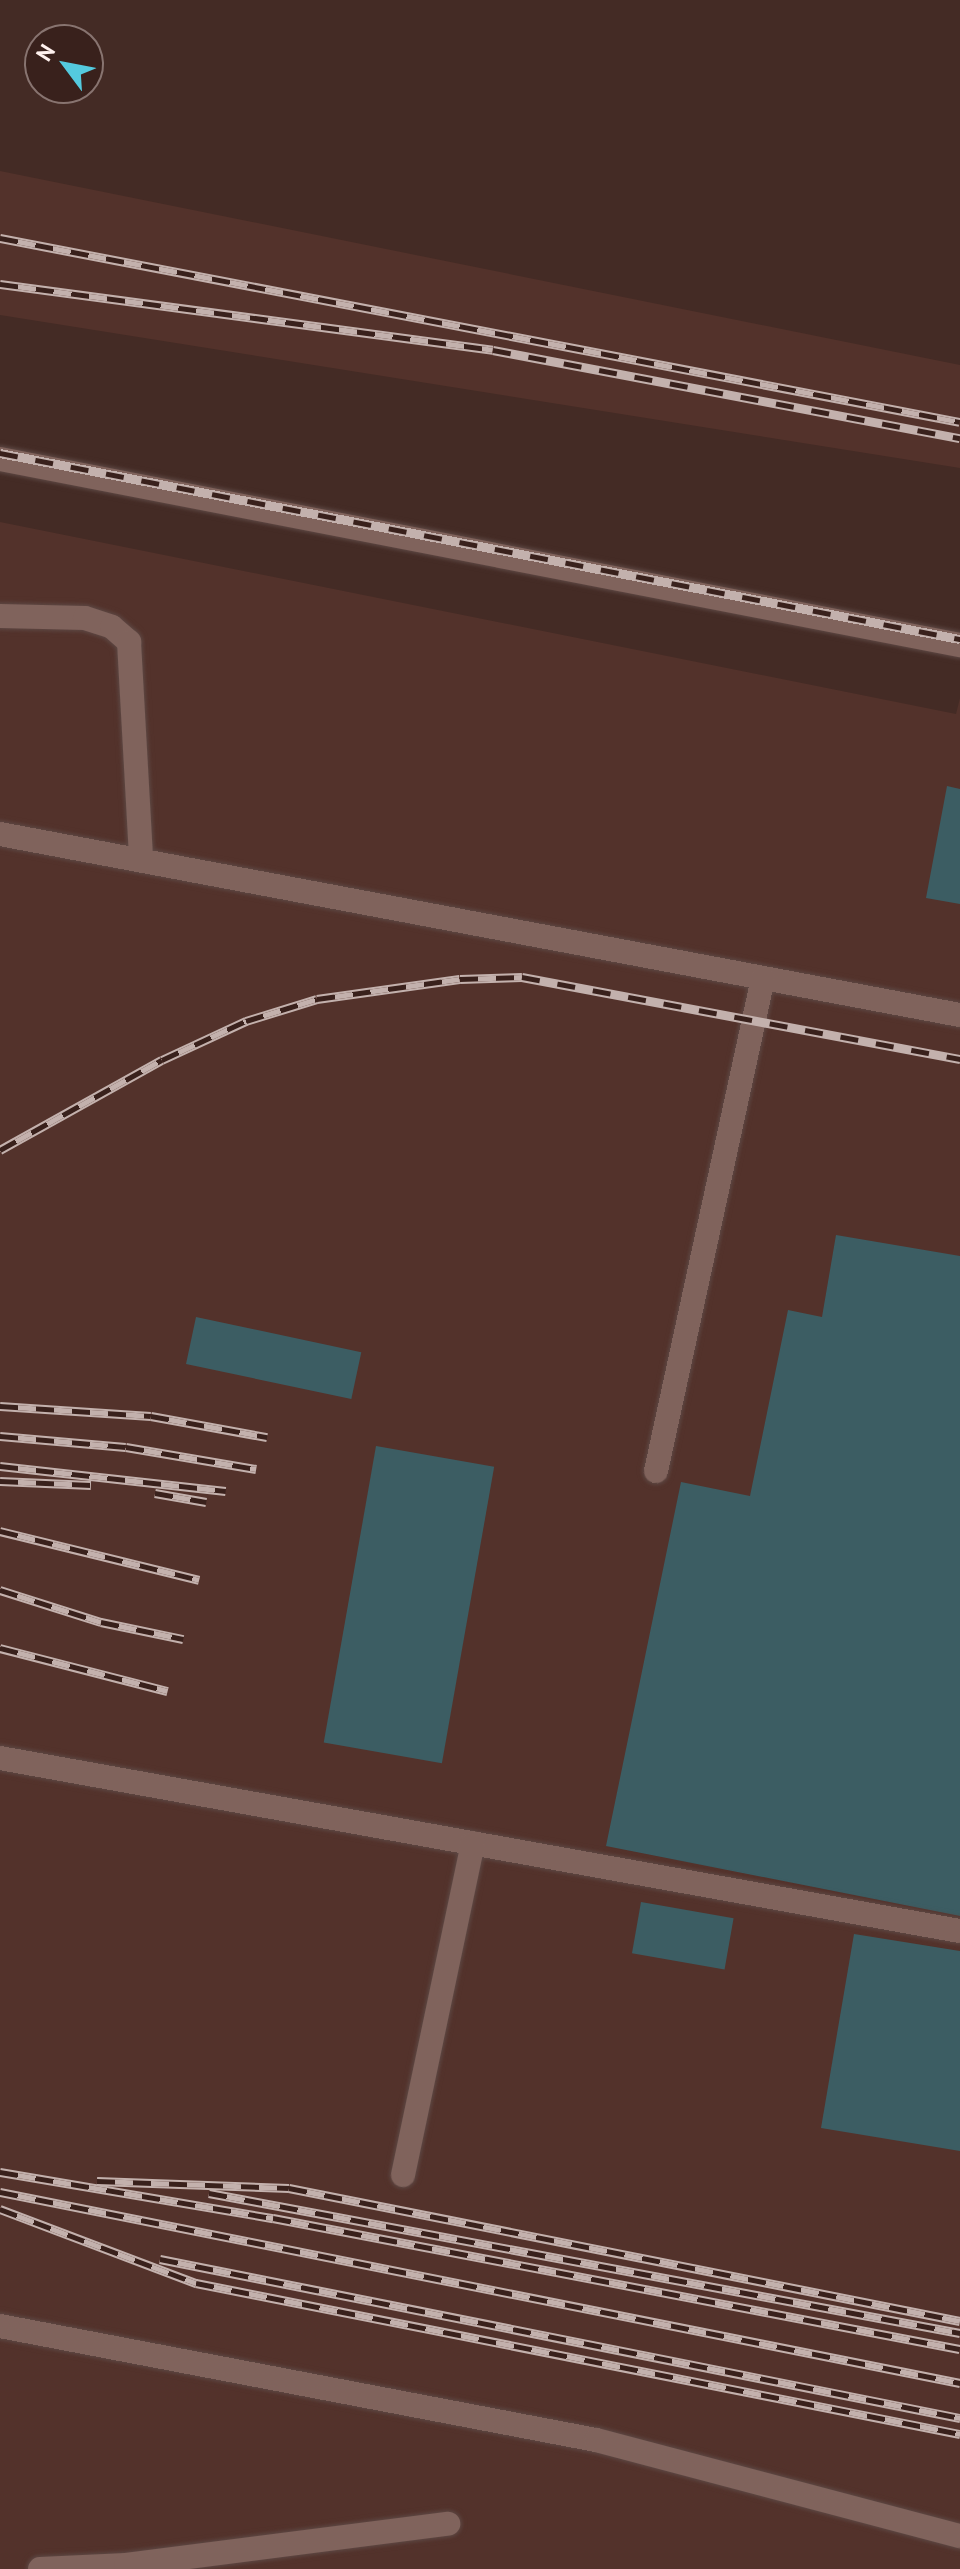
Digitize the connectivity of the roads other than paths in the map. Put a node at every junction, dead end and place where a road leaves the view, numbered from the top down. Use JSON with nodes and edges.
{"nodes":[{"id":1,"x":0,"y":459,"type":"edge"},
{"id":2,"x":0,"y":616,"type":"edge"},
{"id":3,"x":960,"y":645,"type":"edge"},
{"id":4,"x":0,"y":834,"type":"edge"},
{"id":5,"x":141,"y":858,"type":"junction"},
{"id":6,"x":763,"y":978,"type":"junction"},
{"id":7,"x":960,"y":1015,"type":"edge"},
{"id":8,"x":656,"y":1471,"type":"dead end"},
{"id":9,"x":0,"y":1758,"type":"edge"},
{"id":10,"x":473,"y":1843,"type":"junction"},
{"id":11,"x":960,"y":1931,"type":"edge"},
{"id":12,"x":403,"y":2175,"type":"dead end"},
{"id":13,"x":0,"y":2326,"type":"edge"},
{"id":14,"x":448,"y":2524,"type":"dead end"},
{"id":15,"x":960,"y":2536,"type":"edge"},
{"id":16,"x":126,"y":2567,"type":"edge"},
{"id":17,"x":40,"y":2569,"type":"edge"}],
"edges":[{"from":1,"to":3,"type":"lane"},
{"from":2,"to":5,"type":"lane"},
{"from":4,"to":5,"type":"lane"},
{"from":5,"to":6,"type":"lane"},
{"from":6,"to":7,"type":"lane"},
{"from":6,"to":8,"type":"lane"},
{"from":9,"to":10,"type":"lane"},
{"from":10,"to":11,"type":"lane"},
{"from":10,"to":12,"type":"lane"},
{"from":13,"to":15,"type":"lane"},
{"from":14,"to":16,"type":"lane"},
{"from":16,"to":17,"type":"lane"}]}
